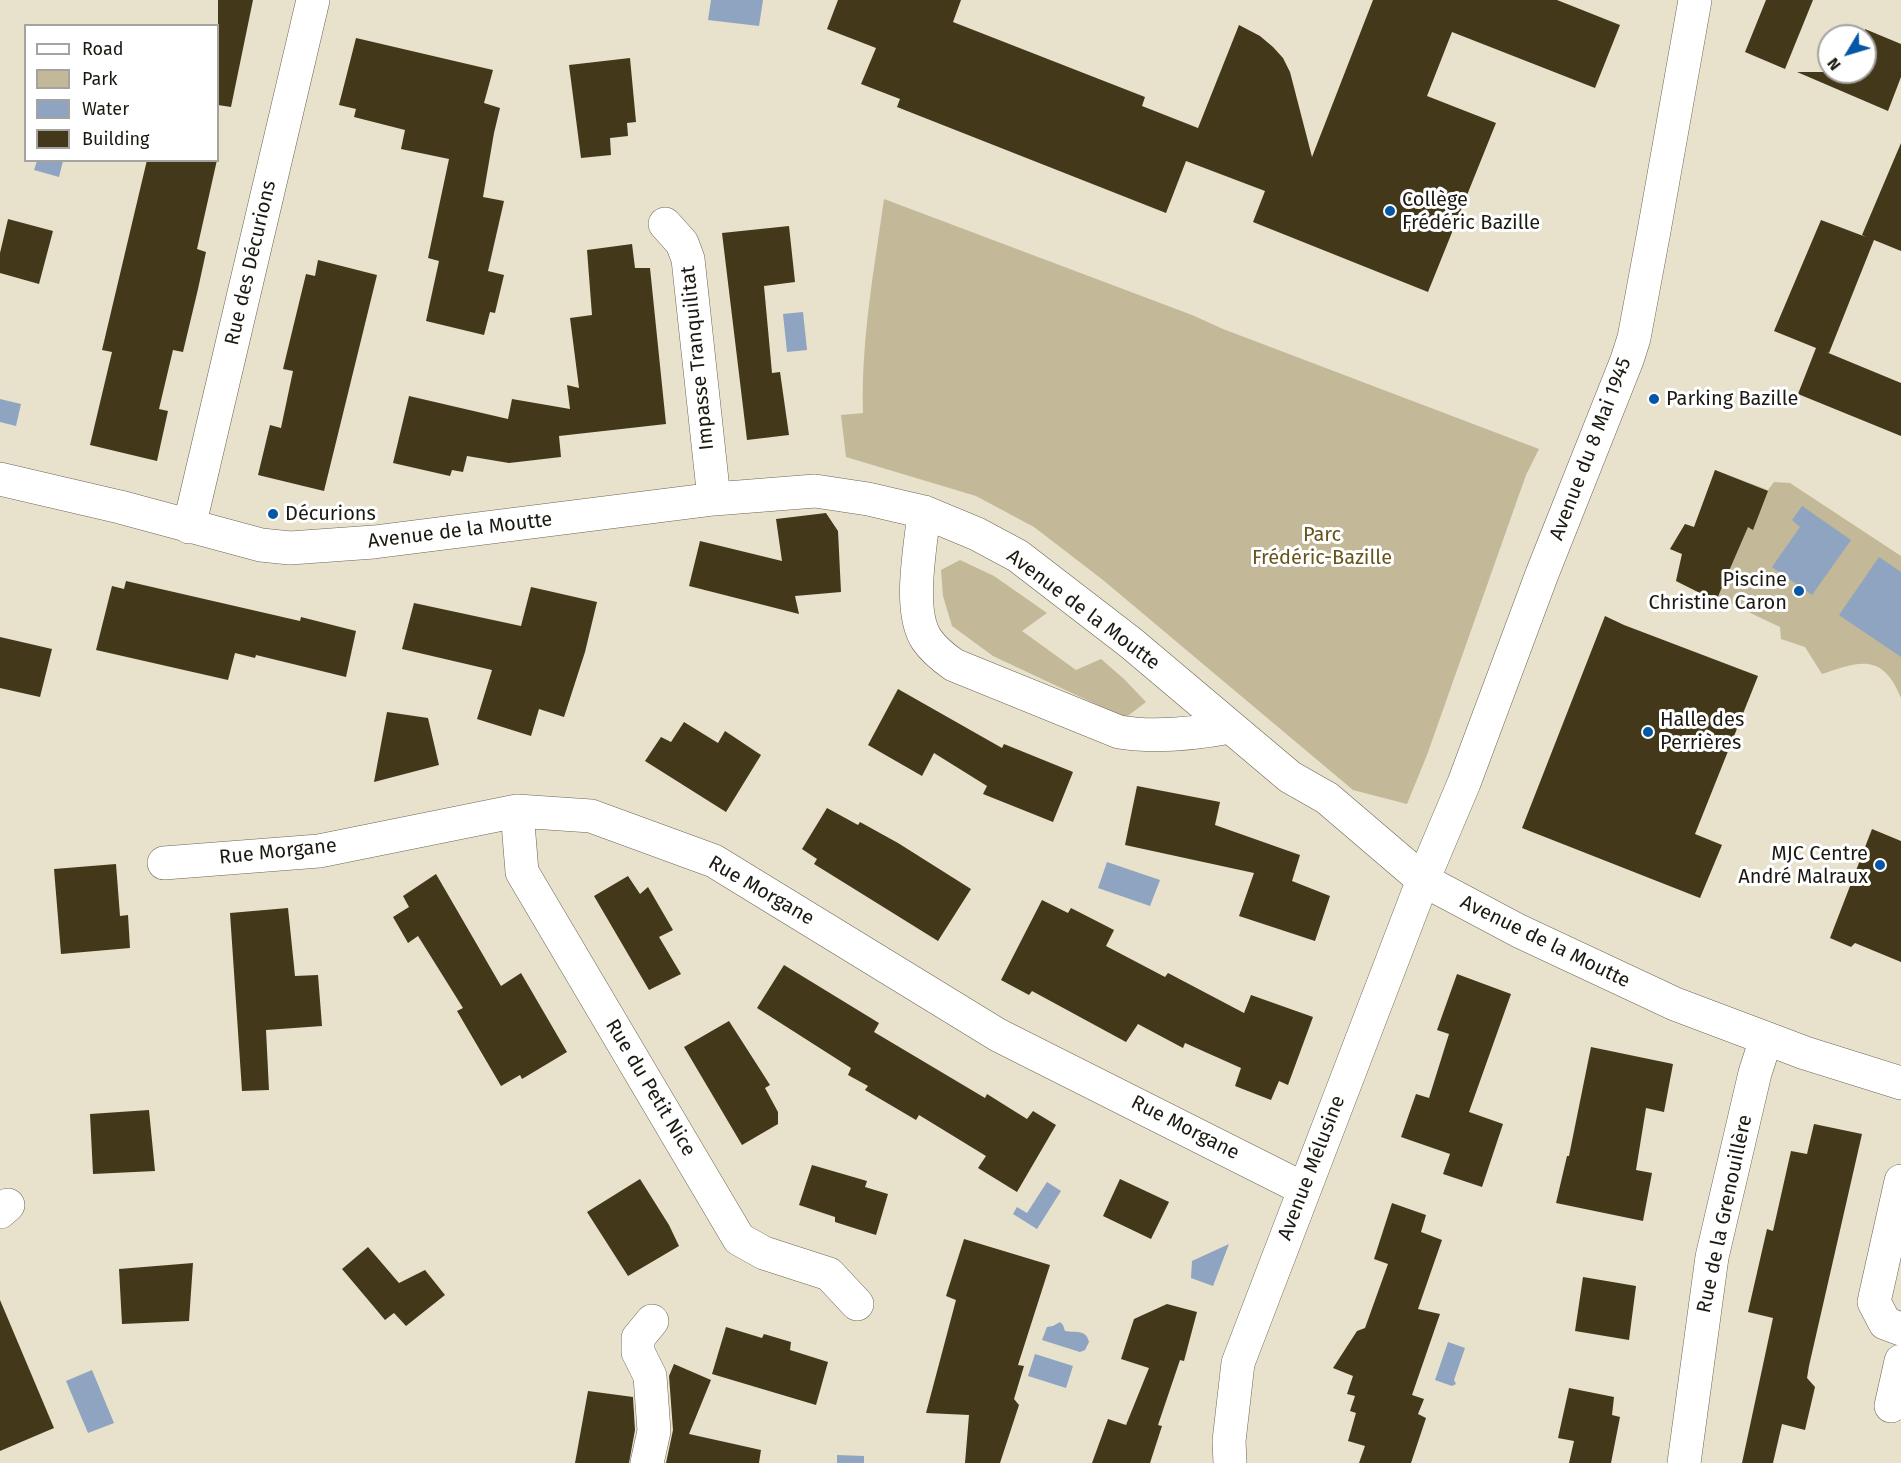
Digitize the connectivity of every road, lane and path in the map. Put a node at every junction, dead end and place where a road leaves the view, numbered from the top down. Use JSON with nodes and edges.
{"nodes":[{"id":1,"x":312,"y":0,"type":"edge"},
{"id":2,"x":1695,"y":0,"type":"edge"},
{"id":3,"x":665,"y":224,"type":"dead end"},
{"id":4,"x":0,"y":478,"type":"edge"},
{"id":5,"x":714,"y":499,"type":"junction"},
{"id":6,"x":924,"y":512,"type":"junction"},
{"id":7,"x":189,"y":526,"type":"junction"},
{"id":8,"x":1230,"y":727,"type":"junction"},
{"id":9,"x":517,"y":811,"type":"junction"},
{"id":10,"x":164,"y":863,"type":"dead end"},
{"id":11,"x":1423,"y":880,"type":"junction"},
{"id":12,"x":1766,"y":1039,"type":"junction"},
{"id":13,"x":1901,"y":1083,"type":"edge"},
{"id":14,"x":1901,"y":1181,"type":"edge"},
{"id":15,"x":1304,"y":1189,"type":"junction"},
{"id":16,"x":857,"y":1304,"type":"dead end"},
{"id":17,"x":652,"y":1321,"type":"dead end"},
{"id":18,"x":1901,"y":1329,"type":"edge"},
{"id":19,"x":1901,"y":1361,"type":"edge"},
{"id":20,"x":1891,"y":1406,"type":"dead end"},
{"id":21,"x":647,"y":1463,"type":"edge"},
{"id":22,"x":1230,"y":1463,"type":"edge"},
{"id":23,"x":1684,"y":1463,"type":"edge"}],
"edges":[{"from":1,"to":7,"type":"street","name":"Rue des Décurions"},
{"from":2,"to":11,"type":"street","name":"Avenue du 8 Mai 1945"},
{"from":3,"to":5,"type":"street","name":"Impasse Tranquilitat"},
{"from":4,"to":7,"type":"street","name":"Avenue de la Moutte"},
{"from":5,"to":6,"type":"street","name":"Avenue de la Moutte"},
{"from":5,"to":7,"type":"street","name":"Avenue de la Moutte"},
{"from":6,"to":8,"type":"street","name":"Avenue de la Moutte"},
{"from":6,"to":8,"type":"street"},
{"from":8,"to":11,"type":"street","name":"Avenue de la Moutte"},
{"from":9,"to":10,"type":"street","name":"Rue Morgane"},
{"from":9,"to":15,"type":"street","name":"Rue Morgane"},
{"from":9,"to":16,"type":"street","name":"Rue du Petit Nice"},
{"from":11,"to":12,"type":"street","name":"Avenue de la Moutte"},
{"from":11,"to":15,"type":"street","name":"Avenue Mélusine"},
{"from":12,"to":13,"type":"street","name":"Avenue de la Moutte"},
{"from":12,"to":23,"type":"street","name":"Rue de la Grenouillère"},
{"from":14,"to":18,"type":"street"},
{"from":15,"to":22,"type":"street","name":"Avenue Mélusine"},
{"from":17,"to":21,"type":"street"},
{"from":19,"to":20,"type":"street"}]}
